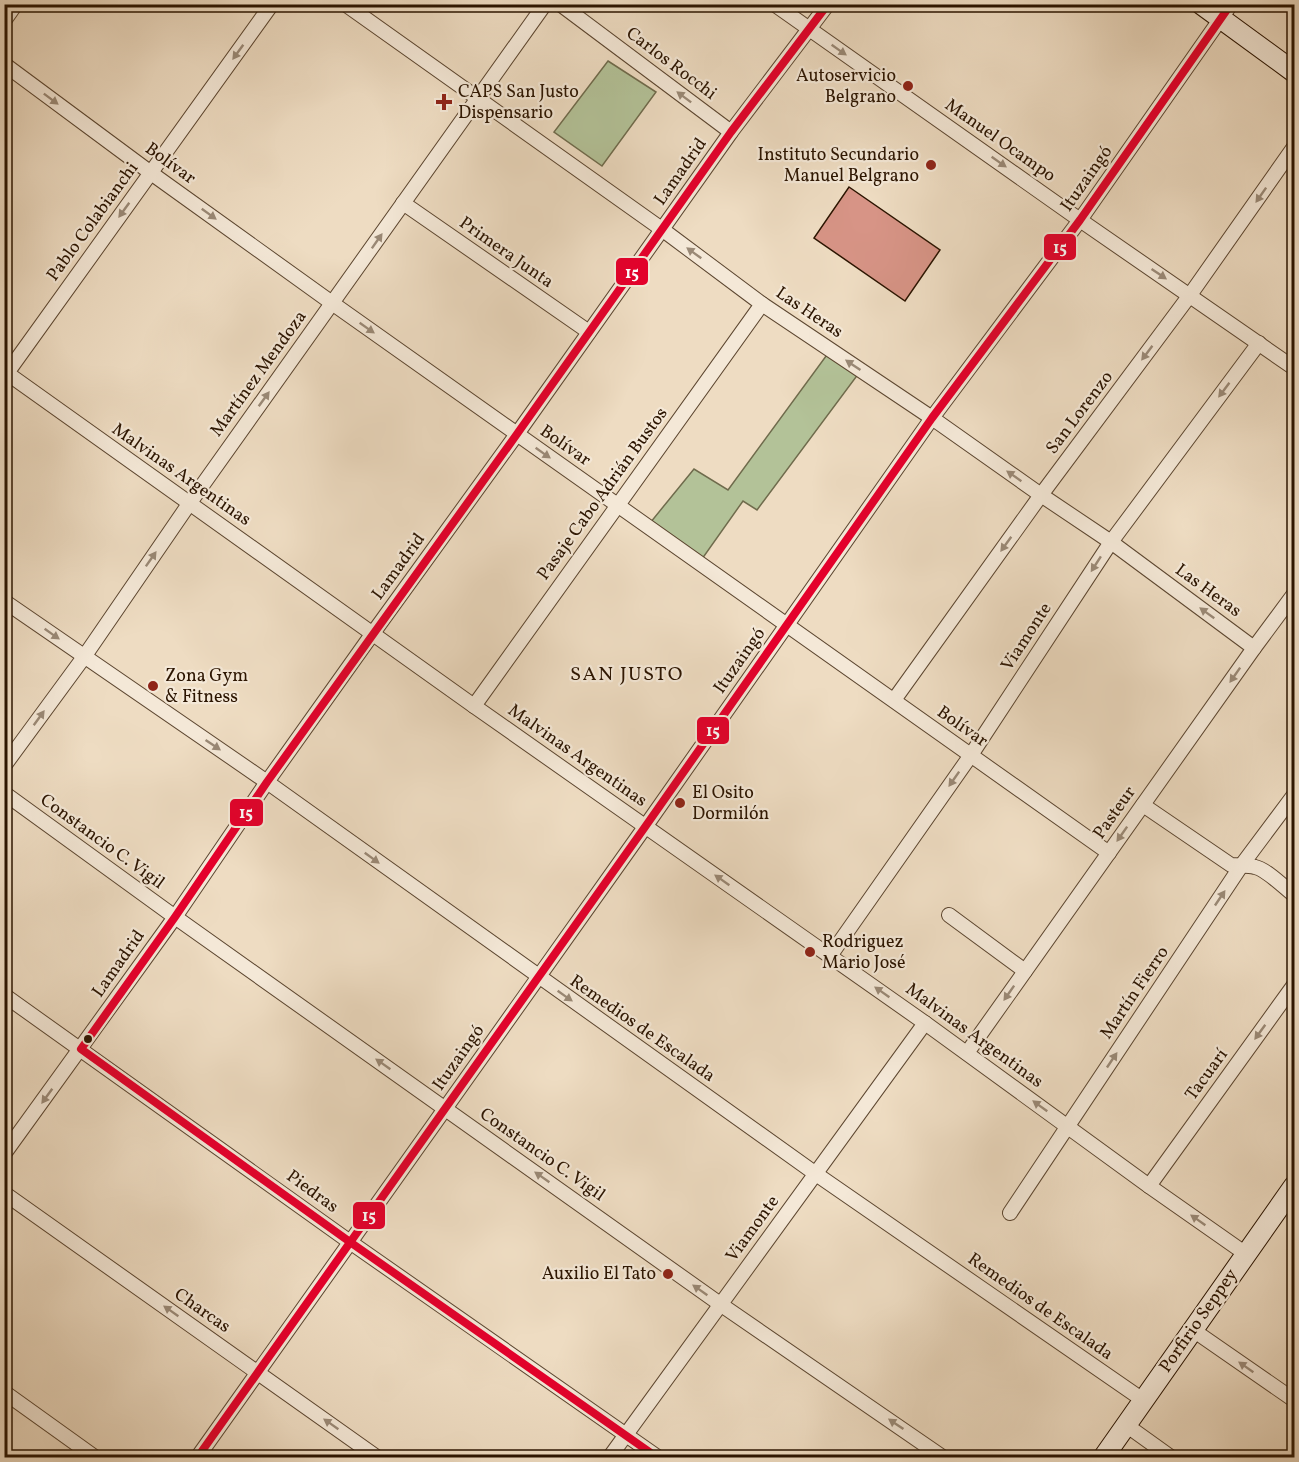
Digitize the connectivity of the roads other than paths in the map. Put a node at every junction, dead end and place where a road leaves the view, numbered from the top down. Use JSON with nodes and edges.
{"nodes":[{"id":1,"x":16,"y":4,"type":"edge"},
{"id":2,"x":273,"y":4,"type":"edge"},
{"id":3,"x":345,"y":4,"type":"edge"},
{"id":4,"x":545,"y":4,"type":"edge"},
{"id":5,"x":560,"y":4,"type":"edge"},
{"id":6,"x":774,"y":4,"type":"edge"},
{"id":7,"x":828,"y":4,"type":"edge"},
{"id":8,"x":1201,"y":4,"type":"edge"},
{"id":9,"x":1226,"y":12,"type":"edge"},
{"id":10,"x":4,"y":21,"type":"edge"},
{"id":11,"x":810,"y":30,"type":"junction"},
{"id":12,"x":4,"y":64,"type":"edge"},
{"id":13,"x":1294,"y":72,"type":"edge"},
{"id":14,"x":478,"y":98,"type":"junction"},
{"id":15,"x":731,"y":132,"type":"junction"},
{"id":16,"x":1294,"y":147,"type":"edge"},
{"id":17,"x":151,"y":173,"type":"junction"},
{"id":18,"x":403,"y":203,"type":"junction"},
{"id":19,"x":1080,"y":220,"type":"junction"},
{"id":20,"x":663,"y":230,"type":"junction"},
{"id":21,"x":1190,"y":295,"type":"junction"},
{"id":22,"x":332,"y":303,"type":"junction"},
{"id":23,"x":762,"y":304,"type":"junction"},
{"id":24,"x":589,"y":332,"type":"junction"},
{"id":25,"x":1259,"y":343,"type":"junction"},
{"id":26,"x":1294,"y":368,"type":"edge"},
{"id":27,"x":6,"y":372,"type":"edge"},
{"id":28,"x":932,"y":418,"type":"junction"},
{"id":29,"x":517,"y":434,"type":"junction"},
{"id":30,"x":1041,"y":495,"type":"junction"},
{"id":31,"x":189,"y":504,"type":"junction"},
{"id":32,"x":618,"y":505,"type":"junction"},
{"id":33,"x":1111,"y":542,"type":"junction"},
{"id":34,"x":1294,"y":594,"type":"edge"},
{"id":35,"x":4,"y":601,"type":"edge"},
{"id":36,"x":788,"y":624,"type":"junction"},
{"id":37,"x":373,"y":633,"type":"junction"},
{"id":38,"x":1254,"y":648,"type":"junction"},
{"id":39,"x":84,"y":657,"type":"junction"},
{"id":40,"x":894,"y":700,"type":"junction"},
{"id":41,"x":474,"y":706,"type":"junction"},
{"id":42,"x":971,"y":755,"type":"junction"},
{"id":43,"x":4,"y":766,"type":"edge"},
{"id":44,"x":267,"y":782,"type":"junction"},
{"id":45,"x":4,"y":793,"type":"edge"},
{"id":46,"x":1294,"y":795,"type":"edge"},
{"id":47,"x":1143,"y":805,"type":"junction"},
{"id":48,"x":645,"y":827,"type":"junction"},
{"id":49,"x":1109,"y":853,"type":"junction"},
{"id":50,"x":1241,"y":867,"type":"junction"},
{"id":51,"x":1294,"y":895,"type":"edge"},
{"id":52,"x":948,"y":915,"type":"dead end"},
{"id":53,"x":175,"y":917,"type":"junction"},
{"id":54,"x":830,"y":956,"type":"junction"},
{"id":55,"x":1025,"y":971,"type":"junction"},
{"id":56,"x":538,"y":977,"type":"junction"},
{"id":57,"x":1294,"y":985,"type":"edge"},
{"id":58,"x":4,"y":995,"type":"edge"},
{"id":59,"x":925,"y":1023,"type":"junction"},
{"id":60,"x":81,"y":1048,"type":"junction"},
{"id":61,"x":967,"y":1053,"type":"junction"},
{"id":62,"x":445,"y":1108,"type":"junction"},
{"id":63,"x":1068,"y":1126,"type":"junction"},
{"id":64,"x":4,"y":1154,"type":"edge"},
{"id":65,"x":816,"y":1174,"type":"junction"},
{"id":66,"x":1149,"y":1186,"type":"junction"},
{"id":67,"x":1294,"y":1186,"type":"edge"},
{"id":68,"x":4,"y":1193,"type":"edge"},
{"id":69,"x":1289,"y":1207,"type":"edge"},
{"id":70,"x":1010,"y":1213,"type":"dead end"},
{"id":71,"x":350,"y":1242,"type":"junction"},
{"id":72,"x":1246,"y":1254,"type":"junction"},
{"id":73,"x":720,"y":1304,"type":"junction"},
{"id":74,"x":1193,"y":1330,"type":"junction"},
{"id":75,"x":257,"y":1372,"type":"junction"},
{"id":76,"x":4,"y":1392,"type":"edge"},
{"id":77,"x":1143,"y":1400,"type":"junction"},
{"id":78,"x":1294,"y":1400,"type":"edge"},
{"id":79,"x":1126,"y":1425,"type":"junction"},
{"id":80,"x":626,"y":1434,"type":"junction"},
{"id":81,"x":96,"y":1458,"type":"edge"},
{"id":82,"x":197,"y":1458,"type":"edge"},
{"id":83,"x":378,"y":1458,"type":"edge"},
{"id":84,"x":609,"y":1458,"type":"edge"},
{"id":85,"x":659,"y":1458,"type":"edge"},
{"id":86,"x":944,"y":1458,"type":"edge"},
{"id":87,"x":1103,"y":1458,"type":"edge"},
{"id":88,"x":1172,"y":1458,"type":"edge"}],
"edges":[{"from":1,"to":10,"type":"street"},
{"from":2,"to":17,"type":"street","name":"Pablo Colabianchi","one_way":true},
{"from":3,"to":14,"type":"street","name":"Las Heras"},
{"from":4,"to":14,"type":"street","name":"Martínez Mendoza"},
{"from":15,"to":5,"type":"street","name":"Carlos Rocchi","one_way":true},
{"from":6,"to":11,"type":"street","name":"Manuel Ocampo"},
{"from":7,"to":11,"type":"street","name":"Lamadrid"},
{"from":8,"to":9,"type":"main road"},
{"from":9,"to":13,"type":"main road"},
{"from":9,"to":19,"type":"street","name":"Ituzaingó"},
{"from":11,"to":15,"type":"street","name":"Lamadrid"},
{"from":11,"to":19,"type":"street","name":"Manuel Ocampo","one_way":true},
{"from":12,"to":17,"type":"street","name":"Bolívar","one_way":true},
{"from":14,"to":18,"type":"street","name":"Martínez Mendoza"},
{"from":14,"to":20,"type":"street","name":"Las Heras"},
{"from":15,"to":20,"type":"street","name":"Lamadrid"},
{"from":16,"to":21,"type":"street","name":"San Lorenzo","one_way":true},
{"from":17,"to":22,"type":"street","name":"Bolívar","one_way":true},
{"from":17,"to":27,"type":"street","name":"Pablo Colabianchi","one_way":true},
{"from":22,"to":18,"type":"street","name":"Martínez Mendoza","one_way":true},
{"from":18,"to":24,"type":"street","name":"Primera Junta"},
{"from":19,"to":21,"type":"street","name":"Manuel Ocampo","one_way":true},
{"from":19,"to":28,"type":"street","name":"Ituzaingó"},
{"from":23,"to":20,"type":"street","name":"Las Heras","one_way":true},
{"from":20,"to":24,"type":"street","name":"Lamadrid"},
{"from":21,"to":25,"type":"street","name":"Manuel Ocampo"},
{"from":21,"to":30,"type":"street","name":"San Lorenzo","one_way":true},
{"from":22,"to":29,"type":"street","name":"Bolívar","one_way":true},
{"from":31,"to":22,"type":"street","name":"Martínez Mendoza","one_way":true},
{"from":28,"to":23,"type":"street","name":"Las Heras","one_way":true},
{"from":23,"to":32,"type":"street","name":"Pasaje Cabo Adrián Bustos"},
{"from":24,"to":29,"type":"street","name":"Lamadrid"},
{"from":25,"to":26,"type":"street","name":"Manuel Ocampo"},
{"from":25,"to":33,"type":"street","name":"Viamonte","one_way":true},
{"from":27,"to":31,"type":"street","name":"Malvinas Argentinas"},
{"from":30,"to":28,"type":"street","name":"Las Heras","one_way":true},
{"from":28,"to":36,"type":"street","name":"Ituzaingó"},
{"from":29,"to":32,"type":"street","name":"Bolívar","one_way":true},
{"from":29,"to":37,"type":"street","name":"Lamadrid"},
{"from":30,"to":33,"type":"street","name":"Las Heras"},
{"from":30,"to":40,"type":"street","name":"San Lorenzo","one_way":true},
{"from":31,"to":37,"type":"street","name":"Malvinas Argentinas"},
{"from":39,"to":31,"type":"street","name":"Martínez Mendoza","one_way":true},
{"from":32,"to":36,"type":"street","name":"Bolívar"},
{"from":32,"to":41,"type":"street","name":"Pasaje Cabo Adrián Bustos"},
{"from":38,"to":33,"type":"street","name":"Las Heras","one_way":true},
{"from":33,"to":42,"type":"street","name":"Viamonte","one_way":true},
{"from":34,"to":38,"type":"street","name":"Pasteur"},
{"from":35,"to":39,"type":"street","name":"Remedios de Escalada","one_way":true},
{"from":36,"to":40,"type":"street","name":"Bolívar"},
{"from":36,"to":48,"type":"street","name":"Ituzaingó"},
{"from":37,"to":41,"type":"street","name":"Malvinas Argentinas"},
{"from":37,"to":44,"type":"street","name":"Lamadrid"},
{"from":38,"to":47,"type":"street","name":"Pasteur","one_way":true},
{"from":43,"to":39,"type":"street","name":"Martínez Mendoza","one_way":true},
{"from":39,"to":44,"type":"street","name":"Remedios de Escalada","one_way":true},
{"from":40,"to":42,"type":"street","name":"Bolívar"},
{"from":41,"to":48,"type":"street","name":"Malvinas Argentinas"},
{"from":42,"to":49,"type":"street","name":"Bolívar"},
{"from":42,"to":54,"type":"street","name":"Viamonte","one_way":true},
{"from":44,"to":53,"type":"street","name":"Lamadrid"},
{"from":44,"to":56,"type":"street","name":"Remedios de Escalada","one_way":true},
{"from":45,"to":53,"type":"street","name":"Constancio C. Vigil"},
{"from":46,"to":50,"type":"street","name":"Martín Fierro"},
{"from":47,"to":49,"type":"street","name":"Pasteur","one_way":true},
{"from":47,"to":50,"type":"street"},
{"from":54,"to":48,"type":"street","name":"Malvinas Argentinas","one_way":true},
{"from":48,"to":56,"type":"street","name":"Ituzaingó"},
{"from":49,"to":55,"type":"street","name":"Pasteur"},
{"from":50,"to":51,"type":"street"},
{"from":63,"to":50,"type":"street","name":"Martín Fierro","one_way":true},
{"from":52,"to":55,"type":"street"},
{"from":53,"to":60,"type":"street","name":"Lamadrid"},
{"from":62,"to":53,"type":"street","name":"Constancio C. Vigil","one_way":true},
{"from":59,"to":54,"type":"street","name":"Malvinas Argentinas","one_way":true},
{"from":55,"to":61,"type":"street","name":"Pasteur","one_way":true},
{"from":56,"to":62,"type":"street","name":"Ituzaingó"},
{"from":56,"to":65,"type":"street","name":"Remedios de Escalada","one_way":true},
{"from":57,"to":66,"type":"street","name":"Tacuarí","one_way":true},
{"from":58,"to":60,"type":"street","name":"Piedras"},
{"from":59,"to":61,"type":"street","name":"Malvinas Argentinas"},
{"from":59,"to":65,"type":"street","name":"Viamonte"},
{"from":60,"to":64,"type":"street","name":"Lamadrid","one_way":true},
{"from":60,"to":71,"type":"street","name":"Piedras"},
{"from":63,"to":61,"type":"street","name":"Malvinas Argentinas","one_way":true},
{"from":62,"to":71,"type":"street","name":"Ituzaingó"},
{"from":73,"to":62,"type":"street","name":"Constancio C. Vigil","one_way":true},
{"from":63,"to":66,"type":"street","name":"Malvinas Argentinas"},
{"from":63,"to":70,"type":"street","name":"Martín Fierro"},
{"from":65,"to":73,"type":"street","name":"Viamonte"},
{"from":65,"to":77,"type":"street","name":"Remedios de Escalada"},
{"from":72,"to":66,"type":"street","name":"Malvinas Argentinas","one_way":true},
{"from":67,"to":69,"type":"main road","name":"Porfirio Seppey"},
{"from":75,"to":68,"type":"street","name":"Charcas","one_way":true},
{"from":69,"to":72,"type":"main road","name":"Porfirio Seppey"},
{"from":71,"to":75,"type":"street","name":"Ituzaingó"},
{"from":71,"to":80,"type":"street","name":"Piedras"},
{"from":72,"to":74,"type":"main road","name":"Porfirio Seppey"},
{"from":73,"to":80,"type":"street","name":"Viamonte"},
{"from":86,"to":73,"type":"street","name":"Constancio C. Vigil","one_way":true},
{"from":74,"to":77,"type":"main road","name":"Porfirio Seppey"},
{"from":78,"to":74,"type":"street","one_way":true},
{"from":75,"to":82,"type":"street","name":"Ituzaingó"},
{"from":83,"to":75,"type":"street","name":"Charcas","one_way":true},
{"from":76,"to":81,"type":"street"},
{"from":77,"to":79,"type":"main road","name":"Porfirio Seppey"},
{"from":79,"to":87,"type":"main road","name":"Porfirio Seppey"},
{"from":79,"to":88,"type":"street"},
{"from":80,"to":84,"type":"street","name":"Viamonte"},
{"from":80,"to":85,"type":"street","name":"Piedras"}]}
